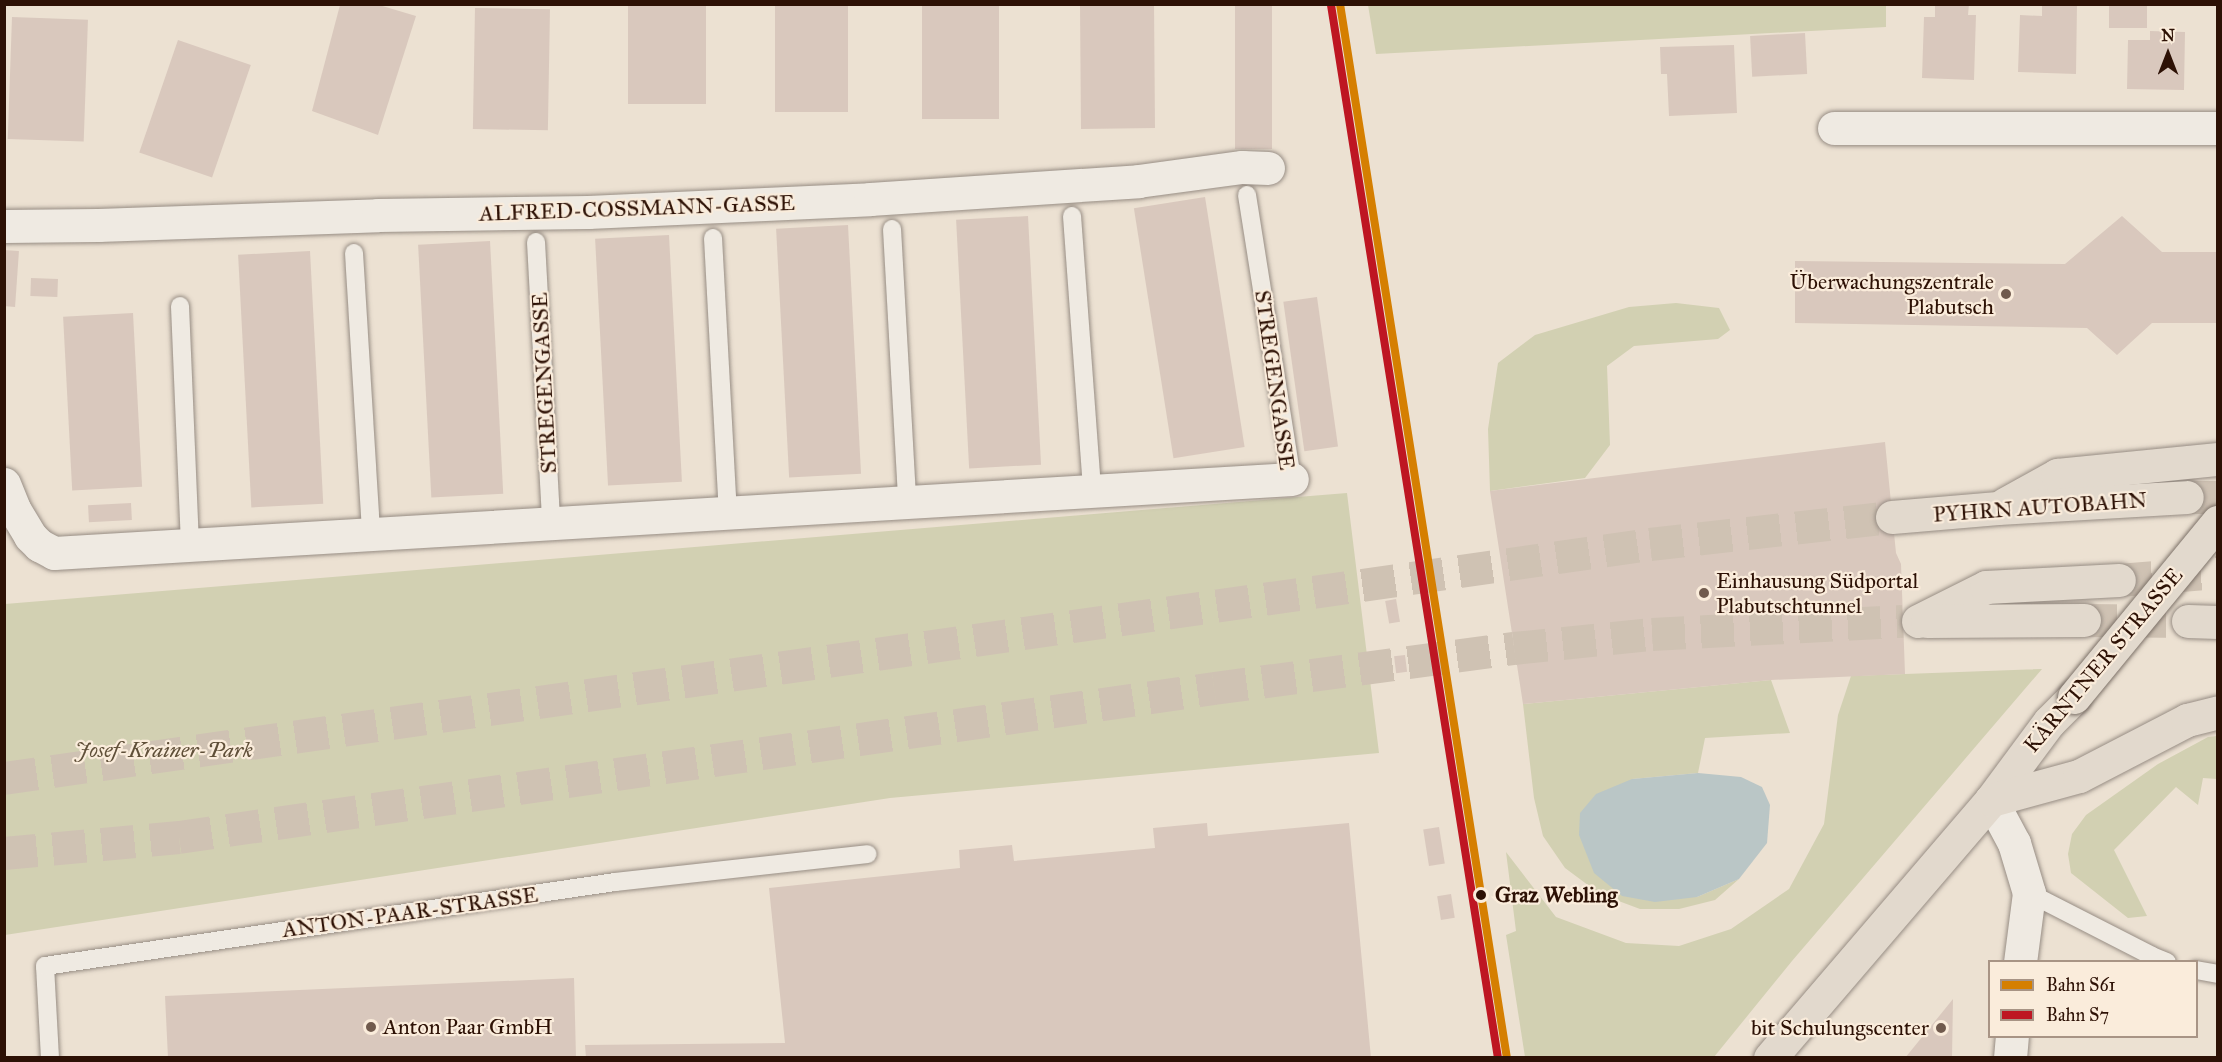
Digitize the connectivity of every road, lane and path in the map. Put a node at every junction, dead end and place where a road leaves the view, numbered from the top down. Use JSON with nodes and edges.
{"nodes":[{"id":1,"x":1834,"y":128,"type":"dead end"},
{"id":2,"x":2217,"y":128,"type":"edge"},
{"id":3,"x":1268,"y":168,"type":"dead end"},
{"id":4,"x":1247,"y":195,"type":"dead end"},
{"id":5,"x":1072,"y":216,"type":"dead end"},
{"id":6,"x":4,"y":226,"type":"edge"},
{"id":7,"x":892,"y":229,"type":"dead end"},
{"id":8,"x":712,"y":238,"type":"dead end"},
{"id":9,"x":536,"y":242,"type":"dead end"},
{"id":10,"x":354,"y":253,"type":"dead end"},
{"id":11,"x":180,"y":306,"type":"dead end"},
{"id":12,"x":2217,"y":459,"type":"edge"},
{"id":13,"x":1292,"y":479,"type":"joint"},
{"id":14,"x":4,"y":484,"type":"edge"},
{"id":15,"x":1092,"y":490,"type":"junction"},
{"id":16,"x":2187,"y":497,"type":"tunnel mouth"},
{"id":17,"x":907,"y":501,"type":"junction"},
{"id":18,"x":1998,"y":508,"type":"junction"},
{"id":19,"x":728,"y":512,"type":"junction"},
{"id":20,"x":1892,"y":517,"type":"tunnel mouth"},
{"id":21,"x":2217,"y":522,"type":"edge"},
{"id":22,"x":551,"y":523,"type":"junction"},
{"id":23,"x":371,"y":533,"type":"junction"},
{"id":24,"x":190,"y":546,"type":"junction"},
{"id":25,"x":2120,"y":580,"type":"tunnel mouth"},
{"id":26,"x":2084,"y":620,"type":"tunnel mouth"},
{"id":27,"x":2217,"y":712,"type":"edge"},
{"id":28,"x":1991,"y":800,"type":"junction"},
{"id":29,"x":867,"y":854,"type":"dead end"},
{"id":30,"x":2029,"y":893,"type":"junction"},
{"id":31,"x":2020,"y":960,"type":"edge"},
{"id":32,"x":2162,"y":960,"type":"edge"},
{"id":33,"x":2198,"y":970,"type":"edge"},
{"id":34,"x":2217,"y":974,"type":"edge"},
{"id":35,"x":2012,"y":1038,"type":"edge"},
{"id":36,"x":50,"y":1058,"type":"edge"},
{"id":37,"x":1770,"y":1058,"type":"edge"},
{"id":38,"x":2010,"y":1058,"type":"edge"}],
"edges":[{"from":1,"to":2,"type":"street"},
{"from":3,"to":6,"type":"street","name":"ALFRED-COSSMANN-GASSE"},
{"from":4,"to":13,"type":"lane","name":"STREGENGASSE"},
{"from":5,"to":15,"type":"lane"},
{"from":7,"to":17,"type":"lane"},
{"from":8,"to":19,"type":"lane"},
{"from":9,"to":22,"type":"lane","name":"STREGENGASSE"},
{"from":10,"to":23,"type":"lane"},
{"from":11,"to":24,"type":"lane"},
{"from":12,"to":18,"type":"main road"},
{"from":13,"to":15,"type":"street","name":"STREGENGASSE"},
{"from":14,"to":24,"type":"street","name":"STREGENGASSE"},
{"from":15,"to":17,"type":"street","name":"STREGENGASSE"},
{"from":16,"to":18,"type":"main road","name":"PYHRN AUTOBAHN"},
{"from":17,"to":19,"type":"street","name":"STREGENGASSE"},
{"from":18,"to":20,"type":"main road","name":"PYHRN AUTOBAHN"},
{"from":19,"to":22,"type":"street","name":"STREGENGASSE"},
{"from":21,"to":28,"type":"main road","name":"KÄRNTNER STRASSE","bridge":true},
{"from":22,"to":23,"type":"street","name":"STREGENGASSE"},
{"from":23,"to":24,"type":"street","name":"STREGENGASSE"},
{"from":25,"to":26,"type":"main road"},
{"from":27,"to":28,"type":"main road"},
{"from":28,"to":30,"type":"street"},
{"from":28,"to":37,"type":"main road","name":"KÄRNTNER STRASSE"},
{"from":29,"to":36,"type":"lane","name":"ANTON-PAAR-STRASSE"},
{"from":30,"to":31,"type":"street"},
{"from":30,"to":32,"type":"lane"},
{"from":33,"to":34,"type":"lane"},
{"from":35,"to":38,"type":"street"}]}
